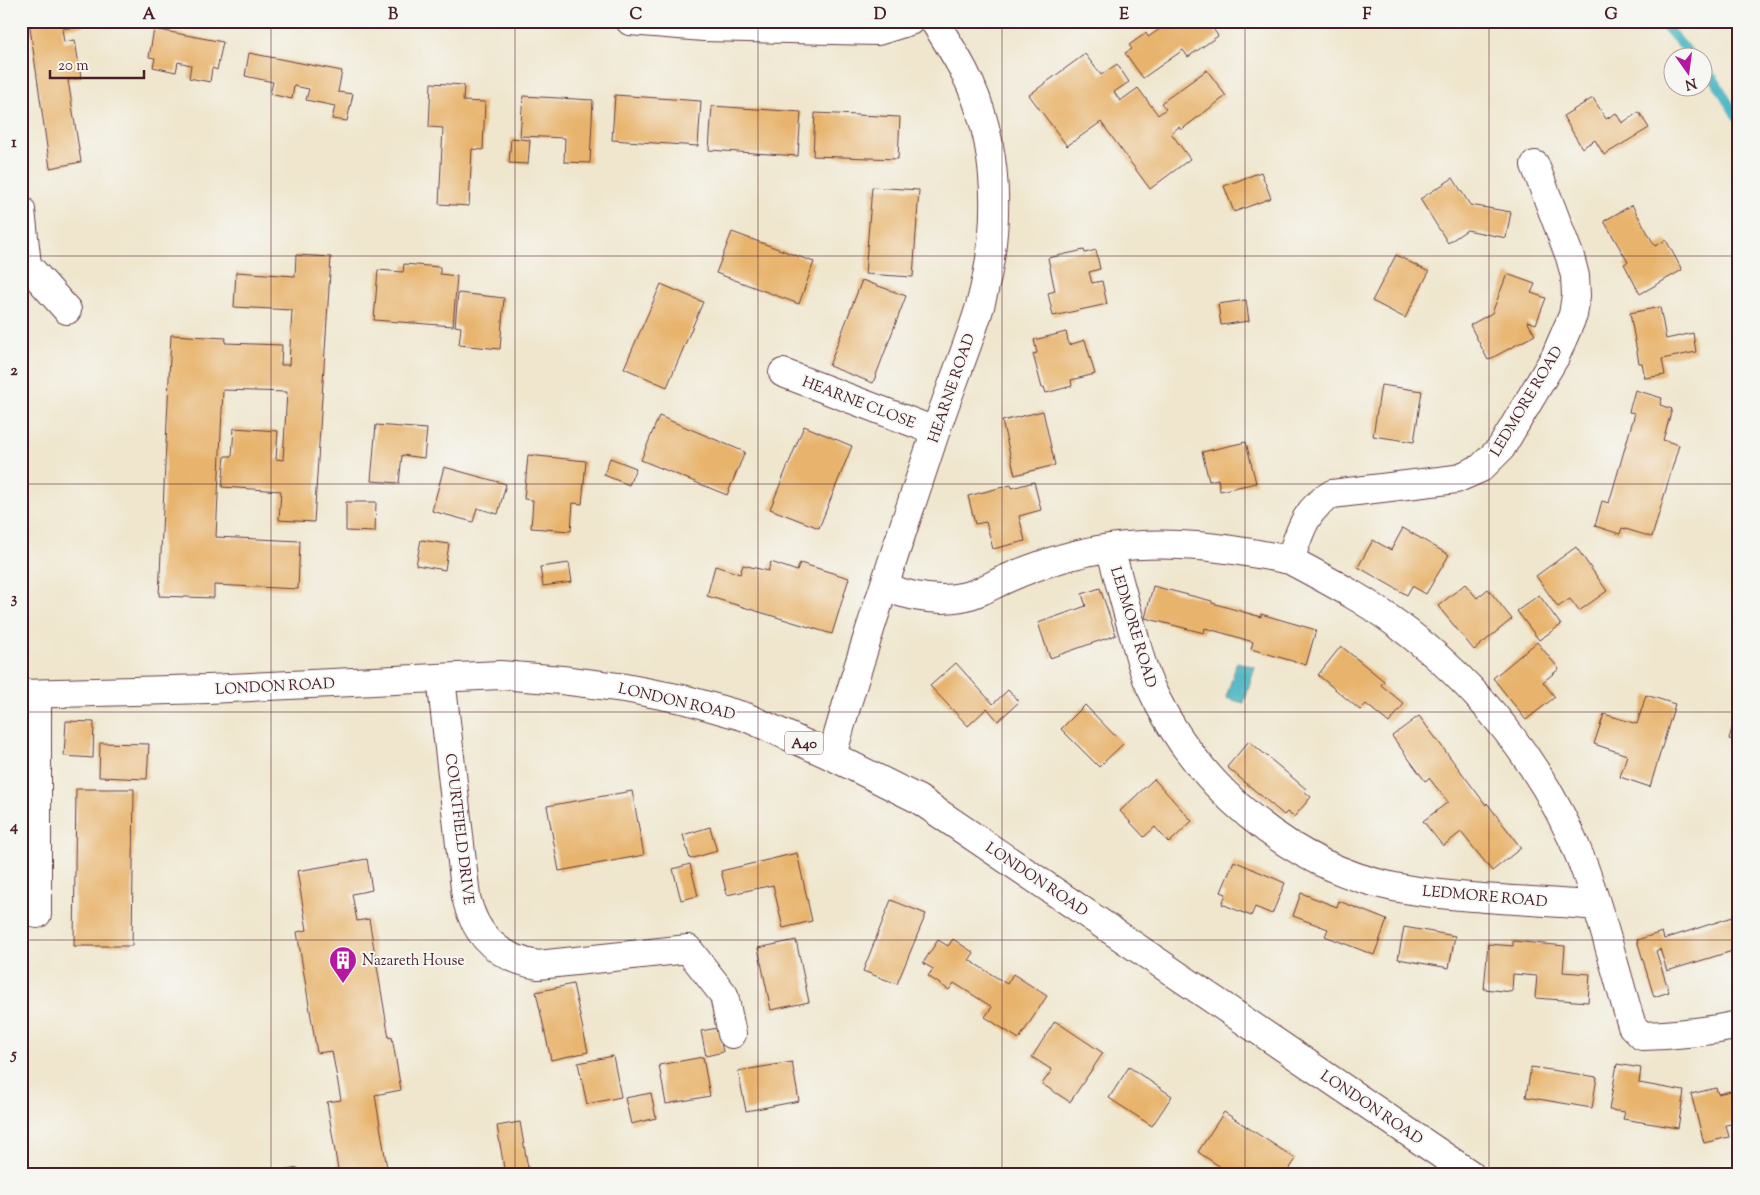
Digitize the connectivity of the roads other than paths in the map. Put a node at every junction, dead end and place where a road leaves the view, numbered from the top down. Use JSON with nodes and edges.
{"nodes":[{"id":1,"x":630,"y":21,"type":"edge"},
{"id":2,"x":910,"y":21,"type":"edge"},
{"id":3,"x":934,"y":21,"type":"edge"},
{"id":4,"x":704,"y":24,"type":"edge"},
{"id":5,"x":1535,"y":165,"type":"dead end"},
{"id":6,"x":22,"y":210,"type":"edge"},
{"id":7,"x":67,"y":310,"type":"dead end"},
{"id":8,"x":783,"y":372,"type":"dead end"},
{"id":9,"x":935,"y":431,"type":"junction"},
{"id":10,"x":1110,"y":548,"type":"junction"},
{"id":11,"x":1290,"y":560,"type":"junction"},
{"id":12,"x":885,"y":587,"type":"junction"},
{"id":13,"x":441,"y":678,"type":"junction"},
{"id":14,"x":29,"y":694,"type":"edge"},
{"id":15,"x":832,"y":756,"type":"junction"},
{"id":16,"x":1597,"y":906,"type":"junction"},
{"id":17,"x":37,"y":914,"type":"dead end"},
{"id":18,"x":1739,"y":1025,"type":"edge"},
{"id":19,"x":732,"y":1034,"type":"dead end"},
{"id":20,"x":1470,"y":1174,"type":"edge"}],
"edges":[{"from":1,"to":4,"type":"main road"},
{"from":2,"to":4,"type":"main road"},
{"from":3,"to":9,"type":"main road","name":"HEARNE ROAD"},
{"from":5,"to":11,"type":"main road","name":"LEDMORE ROAD"},
{"from":6,"to":7,"type":"main road"},
{"from":8,"to":9,"type":"main road","name":"HEARNE CLOSE"},
{"from":9,"to":12,"type":"main road","name":"HEARNE ROAD"},
{"from":10,"to":11,"type":"main road","name":"LEDMORE ROAD"},
{"from":10,"to":12,"type":"main road","name":"LEDMORE ROAD"},
{"from":10,"to":16,"type":"main road","name":"LEDMORE ROAD"},
{"from":11,"to":16,"type":"main road","name":"LEDMORE ROAD"},
{"from":12,"to":15,"type":"main road","name":"HEARNE ROAD"},
{"from":13,"to":14,"type":"main road","name":"LONDON ROAD","number":"A40"},
{"from":13,"to":15,"type":"main road","name":"LONDON ROAD","number":"A40"},
{"from":13,"to":19,"type":"main road","name":"COURTFIELD DRIVE"},
{"from":14,"to":17,"type":"main road"},
{"from":15,"to":20,"type":"main road","name":"LONDON ROAD","number":"A40"},
{"from":16,"to":18,"type":"main road","name":"LEDMORE ROAD"}]}
